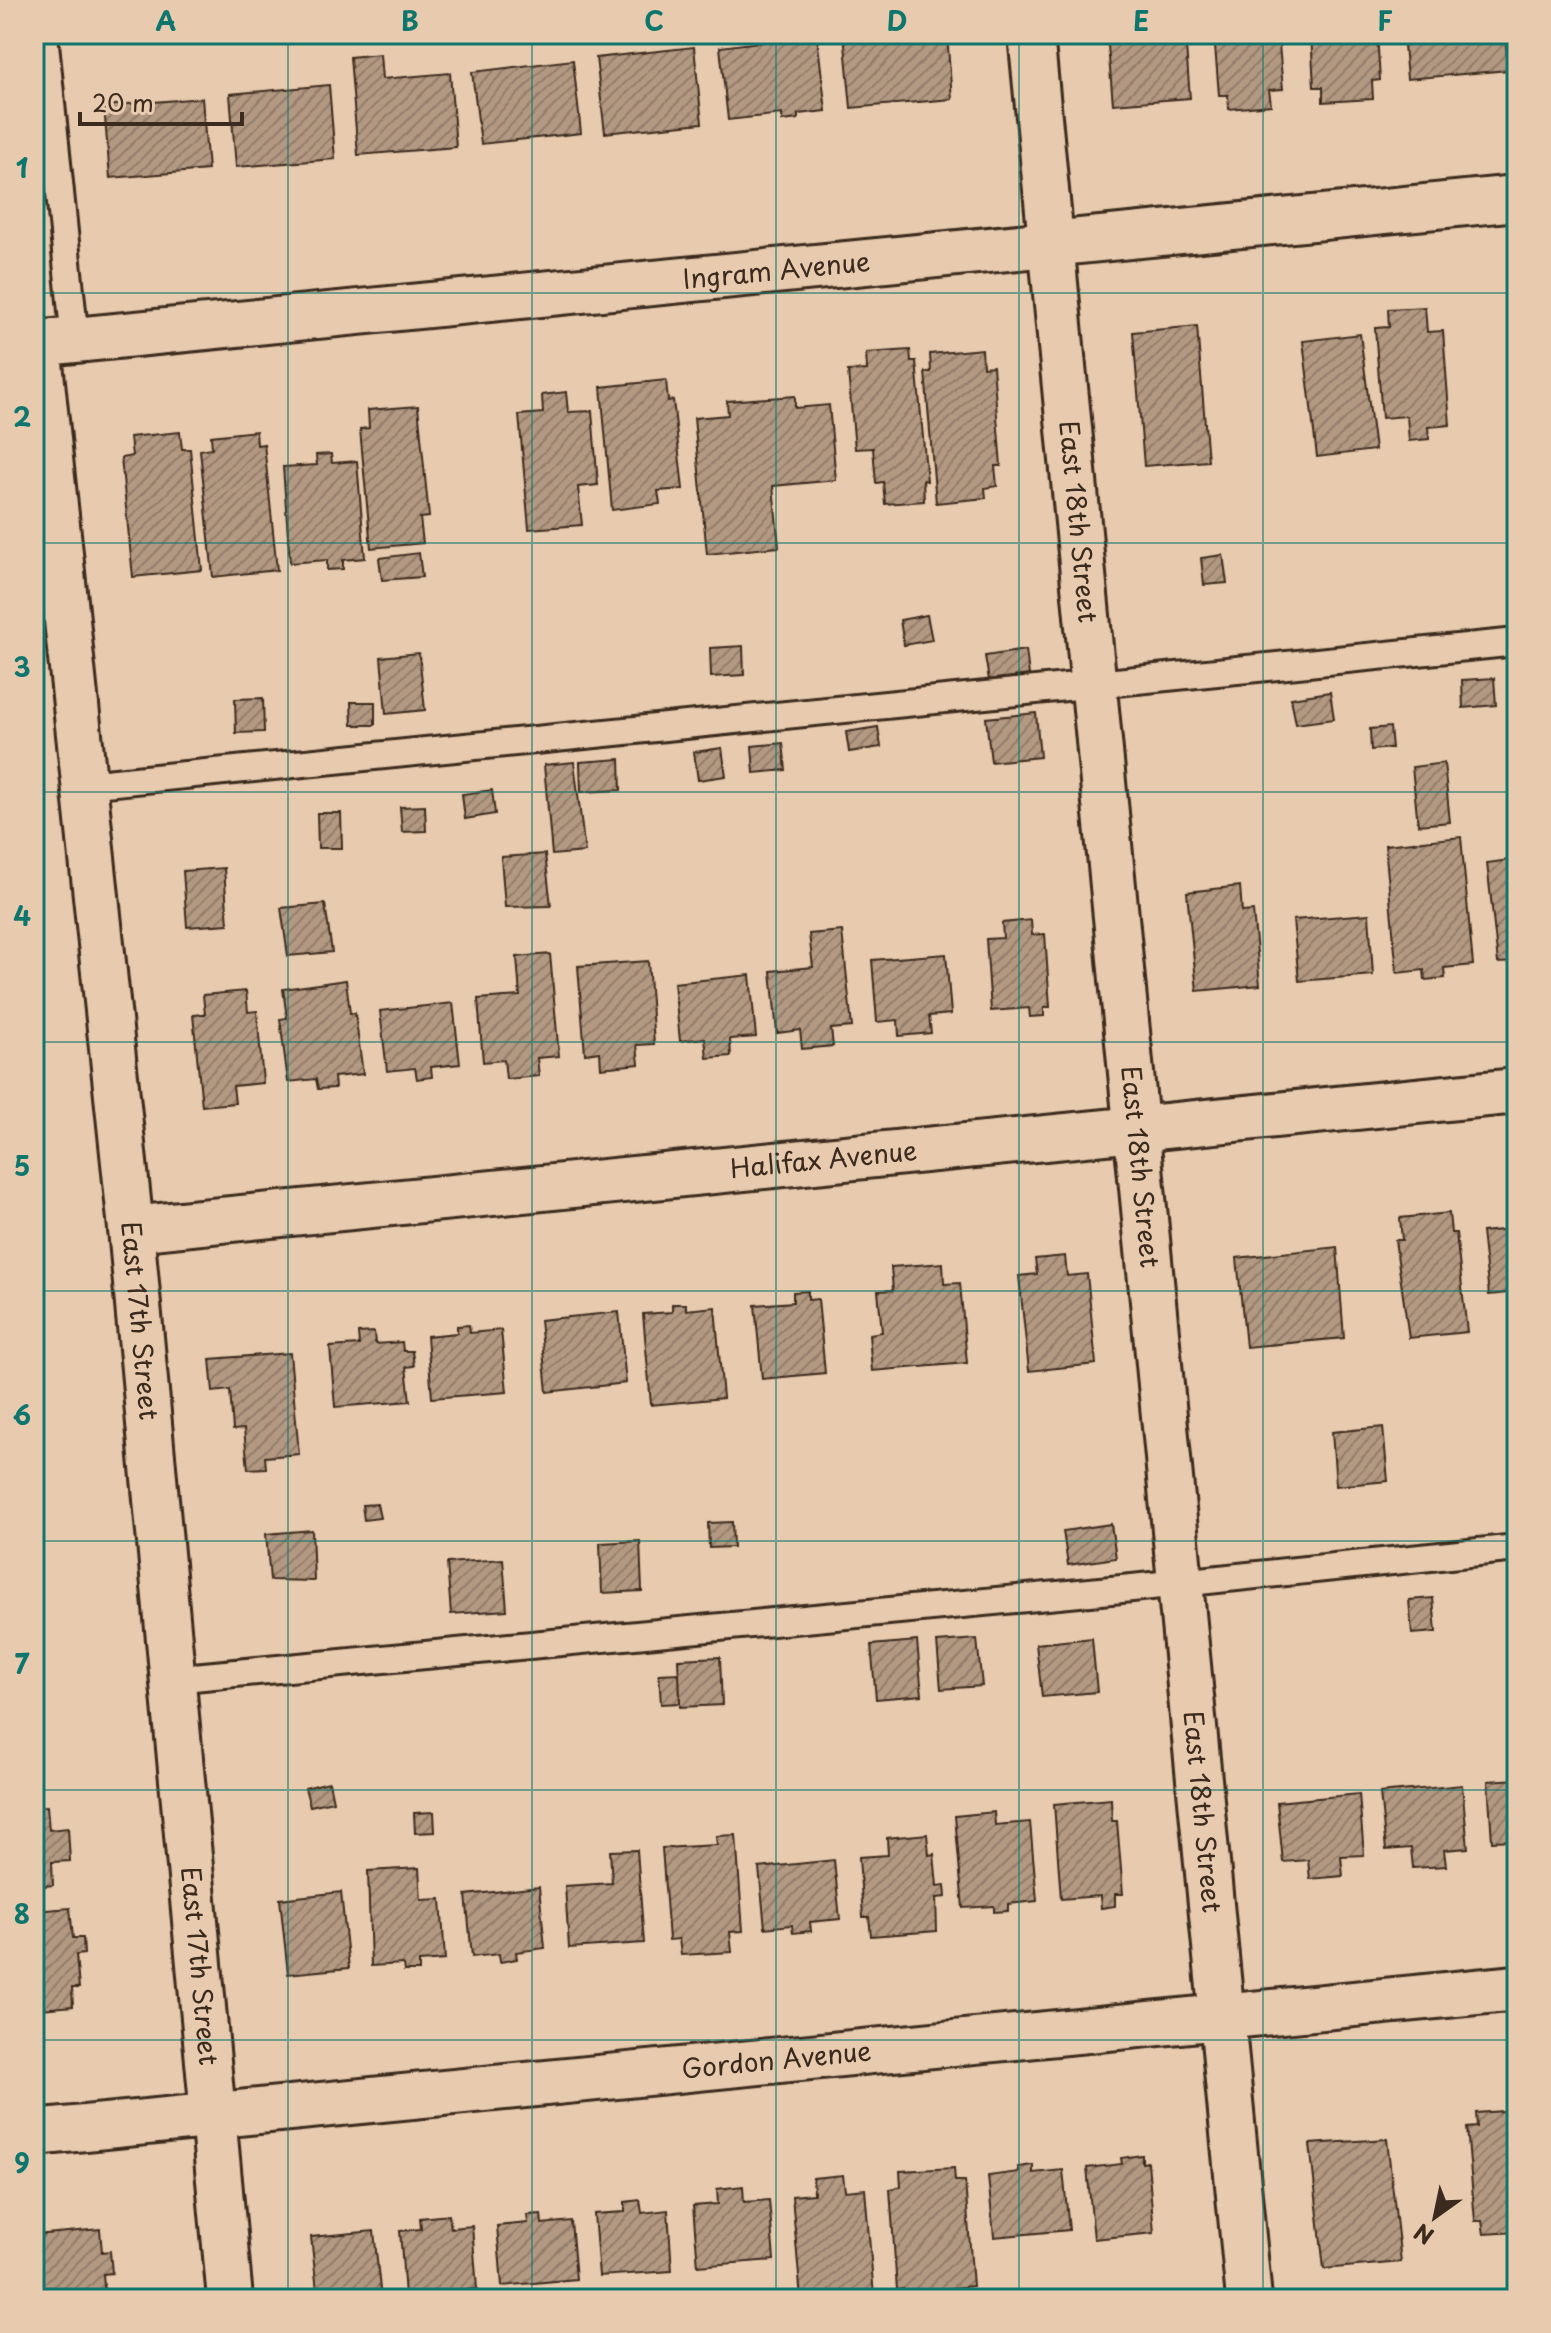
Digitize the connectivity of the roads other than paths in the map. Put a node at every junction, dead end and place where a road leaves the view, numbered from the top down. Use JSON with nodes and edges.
{"nodes":[{"id":1,"x":44,"y":34,"type":"edge"},
{"id":2,"x":1031,"y":34,"type":"edge"},
{"id":3,"x":1517,"y":198,"type":"edge"},
{"id":4,"x":1051,"y":243,"type":"junction"},
{"id":5,"x":49,"y":343,"type":"edge"},
{"id":6,"x":1517,"y":642,"type":"edge"},
{"id":7,"x":1094,"y":686,"type":"junction"},
{"id":8,"x":85,"y":785,"type":"junction"},
{"id":9,"x":1517,"y":1091,"type":"edge"},
{"id":10,"x":1137,"y":1126,"type":"junction"},
{"id":11,"x":131,"y":1229,"type":"junction"},
{"id":12,"x":1517,"y":1548,"type":"edge"},
{"id":13,"x":1181,"y":1583,"type":"junction"},
{"id":14,"x":172,"y":1679,"type":"junction"},
{"id":15,"x":1517,"y":1988,"type":"edge"},
{"id":16,"x":1223,"y":2017,"type":"junction"},
{"id":17,"x":213,"y":2115,"type":"junction"},
{"id":18,"x":34,"y":2133,"type":"edge"},
{"id":19,"x":230,"y":2299,"type":"edge"},
{"id":20,"x":1249,"y":2299,"type":"edge"}],
"edges":[{"from":1,"to":5,"type":"lane"},
{"from":2,"to":4,"type":"street","name":"East 18th Street"},
{"from":3,"to":4,"type":"street","name":"Ingram Avenue"},
{"from":4,"to":5,"type":"street","name":"Ingram Avenue"},
{"from":4,"to":7,"type":"street","name":"East 18th Street"},
{"from":5,"to":8,"type":"street","name":"East 17th Street"},
{"from":6,"to":7,"type":"lane"},
{"from":7,"to":8,"type":"lane"},
{"from":7,"to":10,"type":"street","name":"East 18th Street"},
{"from":8,"to":11,"type":"street","name":"East 17th Street"},
{"from":9,"to":10,"type":"street","name":"Halifax Avenue"},
{"from":10,"to":11,"type":"street","name":"Halifax Avenue"},
{"from":10,"to":13,"type":"street","name":"East 18th Street"},
{"from":11,"to":14,"type":"street","name":"East 17th Street"},
{"from":12,"to":13,"type":"lane"},
{"from":13,"to":14,"type":"lane"},
{"from":13,"to":16,"type":"street","name":"East 18th Street"},
{"from":14,"to":17,"type":"street","name":"East 17th Street"},
{"from":15,"to":16,"type":"street","name":"Gordon Avenue"},
{"from":16,"to":17,"type":"street","name":"Gordon Avenue"},
{"from":16,"to":20,"type":"street","name":"East 18th Street"},
{"from":17,"to":18,"type":"street","name":"Gordon Avenue"},
{"from":17,"to":19,"type":"street","name":"East 17th Street"}]}
